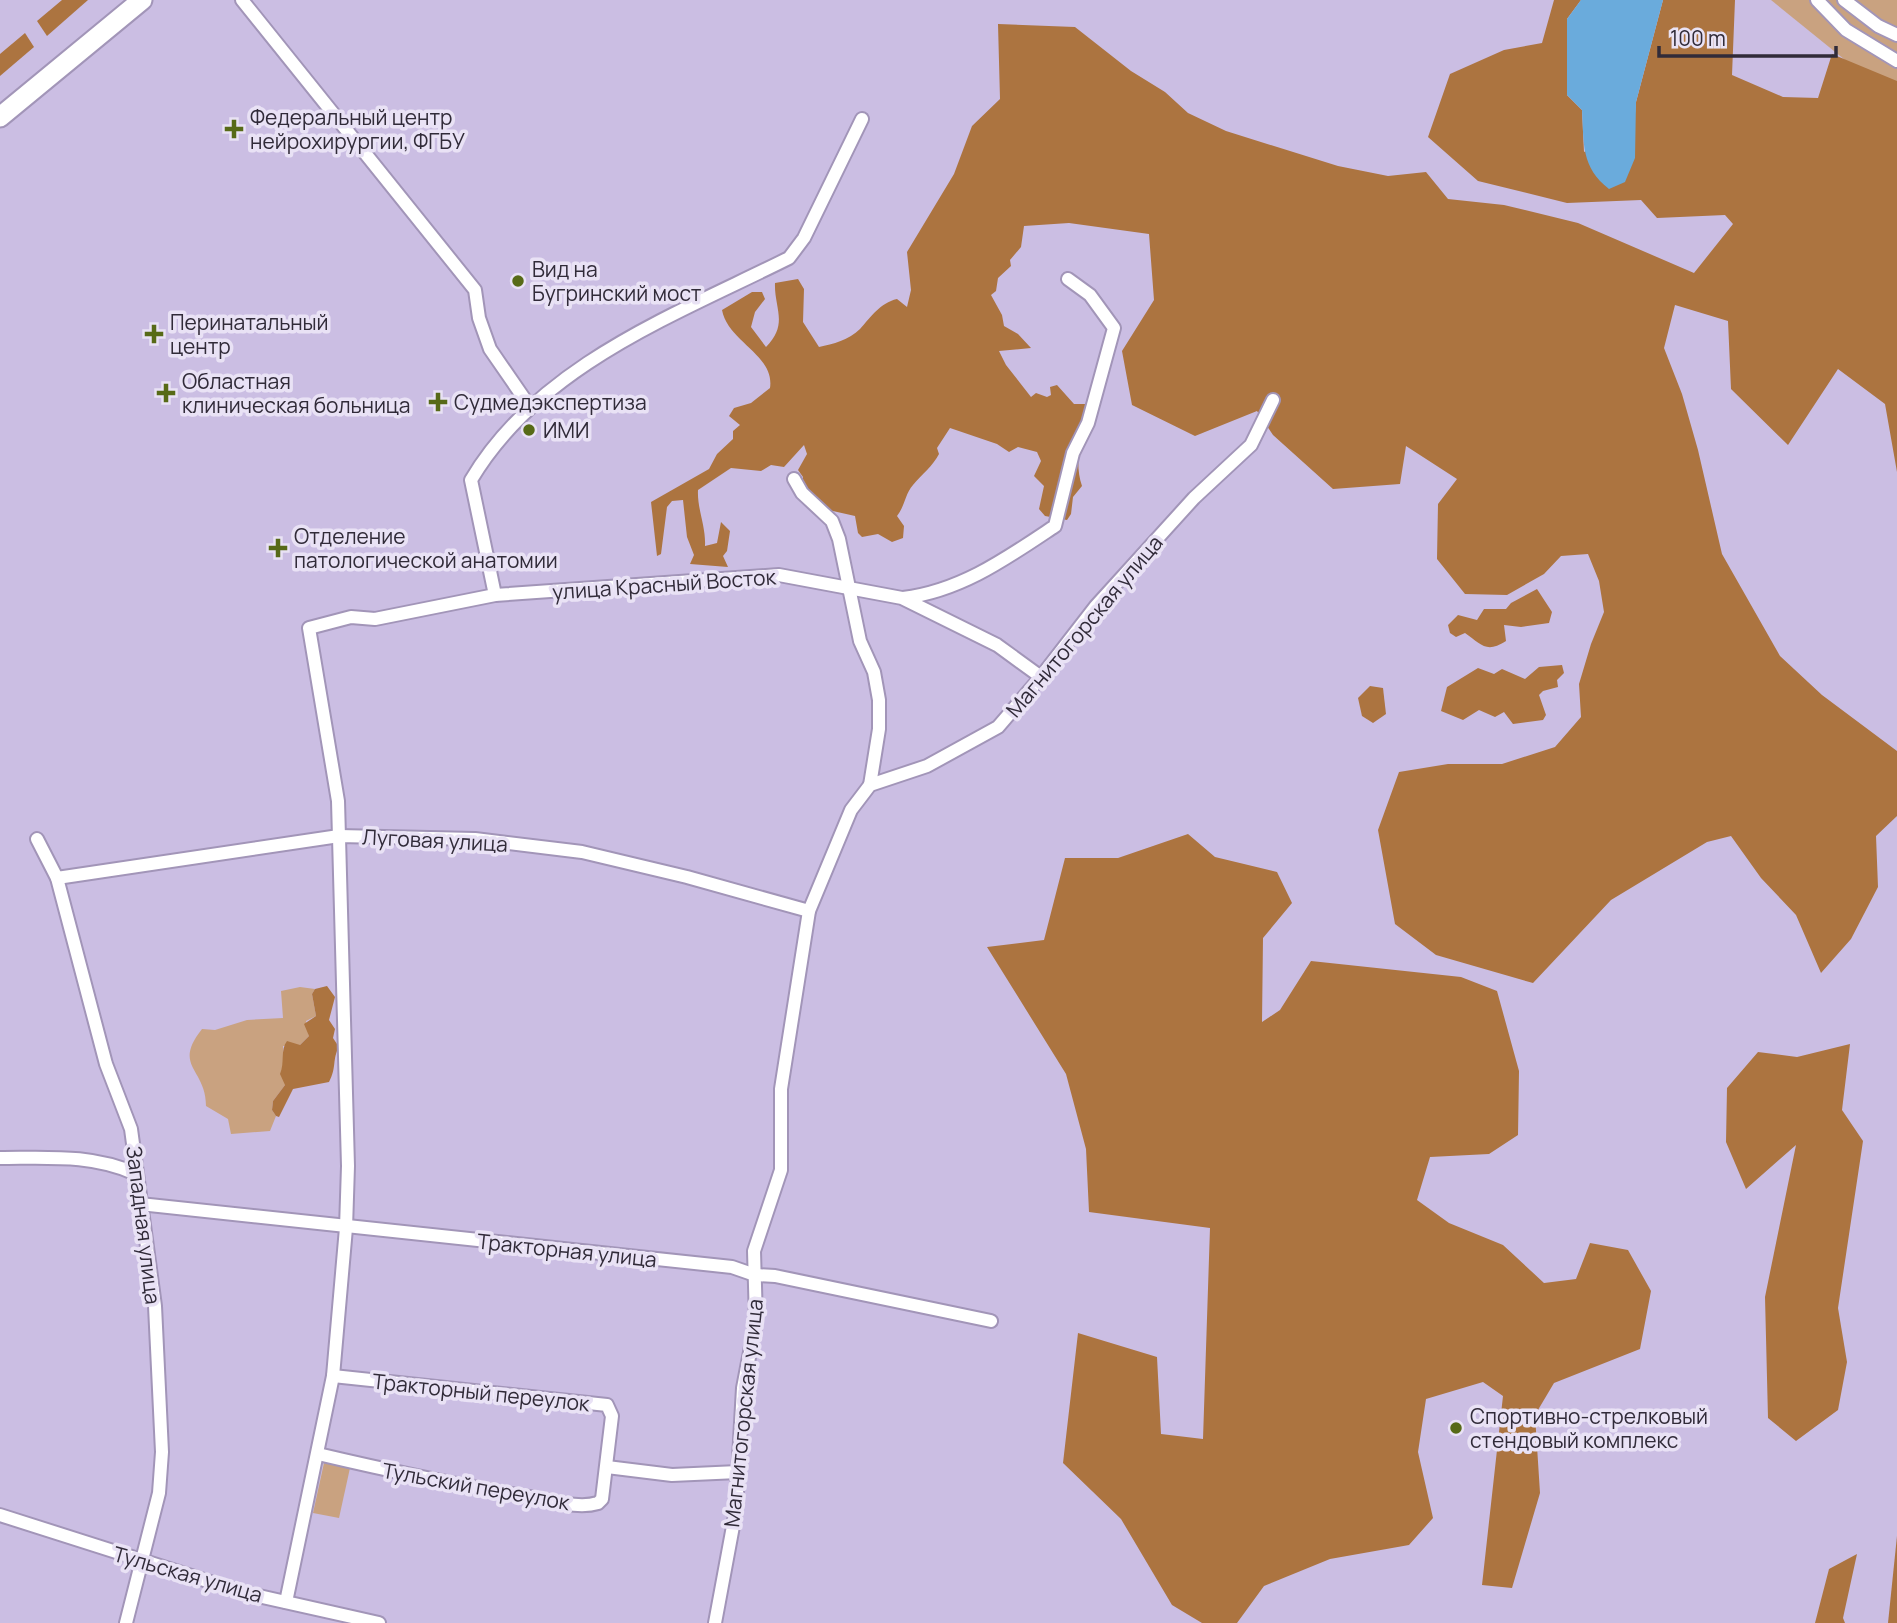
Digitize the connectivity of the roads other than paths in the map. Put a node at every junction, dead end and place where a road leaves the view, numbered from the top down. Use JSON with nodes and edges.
{"nodes":[{"id":1,"x":142,"y":0,"type":"edge"},
{"id":2,"x":242,"y":0,"type":"edge"},
{"id":3,"x":1817,"y":0,"type":"edge"},
{"id":4,"x":1844,"y":0,"type":"edge"},
{"id":5,"x":1897,"y":35,"type":"edge"},
{"id":6,"x":1897,"y":61,"type":"edge"},
{"id":7,"x":0,"y":117,"type":"edge"},
{"id":8,"x":862,"y":119,"type":"dead end"},
{"id":9,"x":1069,"y":279,"type":"dead end"},
{"id":10,"x":1273,"y":400,"type":"dead end"},
{"id":11,"x":530,"y":407,"type":"junction"},
{"id":12,"x":794,"y":479,"type":"dead end"},
{"id":13,"x":848,"y":588,"type":"junction"},
{"id":14,"x":495,"y":595,"type":"junction"},
{"id":15,"x":902,"y":598,"type":"junction"},
{"id":16,"x":1041,"y":677,"type":"junction"},
{"id":17,"x":870,"y":785,"type":"junction"},
{"id":18,"x":339,"y":836,"type":"junction"},
{"id":19,"x":37,"y":839,"type":"dead end"},
{"id":20,"x":57,"y":878,"type":"junction"},
{"id":21,"x":808,"y":911,"type":"junction"},
{"id":22,"x":0,"y":1158,"type":"edge"},
{"id":23,"x":136,"y":1174,"type":"junction"},
{"id":24,"x":139,"y":1204,"type":"junction"},
{"id":25,"x":346,"y":1228,"type":"junction"},
{"id":26,"x":755,"y":1275,"type":"junction"},
{"id":27,"x":991,"y":1321,"type":"dead end"},
{"id":28,"x":333,"y":1376,"type":"junction"},
{"id":29,"x":318,"y":1454,"type":"junction"},
{"id":30,"x":607,"y":1467,"type":"junction"},
{"id":31,"x":738,"y":1472,"type":"junction"},
{"id":32,"x":0,"y":1516,"type":"edge"},
{"id":33,"x":140,"y":1562,"type":"junction"},
{"id":34,"x":286,"y":1602,"type":"junction"},
{"id":35,"x":126,"y":1623,"type":"edge"},
{"id":36,"x":379,"y":1623,"type":"edge"},
{"id":37,"x":715,"y":1623,"type":"edge"}],
"edges":[{"from":1,"to":7,"type":"main road"},
{"from":2,"to":11,"type":"street"},
{"from":3,"to":6,"type":"street"},
{"from":4,"to":5,"type":"street"},
{"from":8,"to":11,"type":"street"},
{"from":9,"to":15,"type":"street"},
{"from":10,"to":16,"type":"street","name":"Магнитогорская улица"},
{"from":11,"to":14,"type":"street"},
{"from":12,"to":13,"type":"street"},
{"from":13,"to":14,"type":"street","name":"улица Красный Восток"},
{"from":13,"to":15,"type":"street","name":"улица Красный Восток"},
{"from":13,"to":17,"type":"street"},
{"from":14,"to":18,"type":"street","name":"улица Красный Восток"},
{"from":15,"to":16,"type":"street","name":"улица Красный Восток"},
{"from":16,"to":17,"type":"street","name":"Магнитогорская улица"},
{"from":17,"to":21,"type":"street","name":"Магнитогорская улица"},
{"from":18,"to":20,"type":"street","name":"Луговая улица"},
{"from":18,"to":21,"type":"street","name":"Луговая улица"},
{"from":18,"to":25,"type":"street"},
{"from":19,"to":20,"type":"street","name":"Западная улица"},
{"from":20,"to":23,"type":"street","name":"Западная улица"},
{"from":21,"to":26,"type":"street","name":"Магнитогорская улица"},
{"from":22,"to":23,"type":"street"},
{"from":23,"to":24,"type":"street","name":"Западная улица"},
{"from":24,"to":25,"type":"street","name":"Тракторная улица"},
{"from":24,"to":33,"type":"street","name":"Западная улица"},
{"from":25,"to":26,"type":"street","name":"Тракторная улица"},
{"from":25,"to":28,"type":"street"},
{"from":26,"to":27,"type":"street","name":"Тракторная улица"},
{"from":26,"to":31,"type":"street","name":"Магнитогорская улица"},
{"from":28,"to":29,"type":"street"},
{"from":28,"to":30,"type":"street","name":"Тракторный переулок"},
{"from":29,"to":30,"type":"street","name":"Тульский переулок"},
{"from":29,"to":34,"type":"street"},
{"from":30,"to":31,"type":"street"},
{"from":31,"to":37,"type":"street","name":"Магнитогорская улица"},
{"from":32,"to":33,"type":"street","name":"Тульская улица"},
{"from":33,"to":34,"type":"street","name":"Тульская улица"},
{"from":33,"to":35,"type":"street","name":"Западная улица"},
{"from":34,"to":36,"type":"street","name":"Тульская улица"}]}
